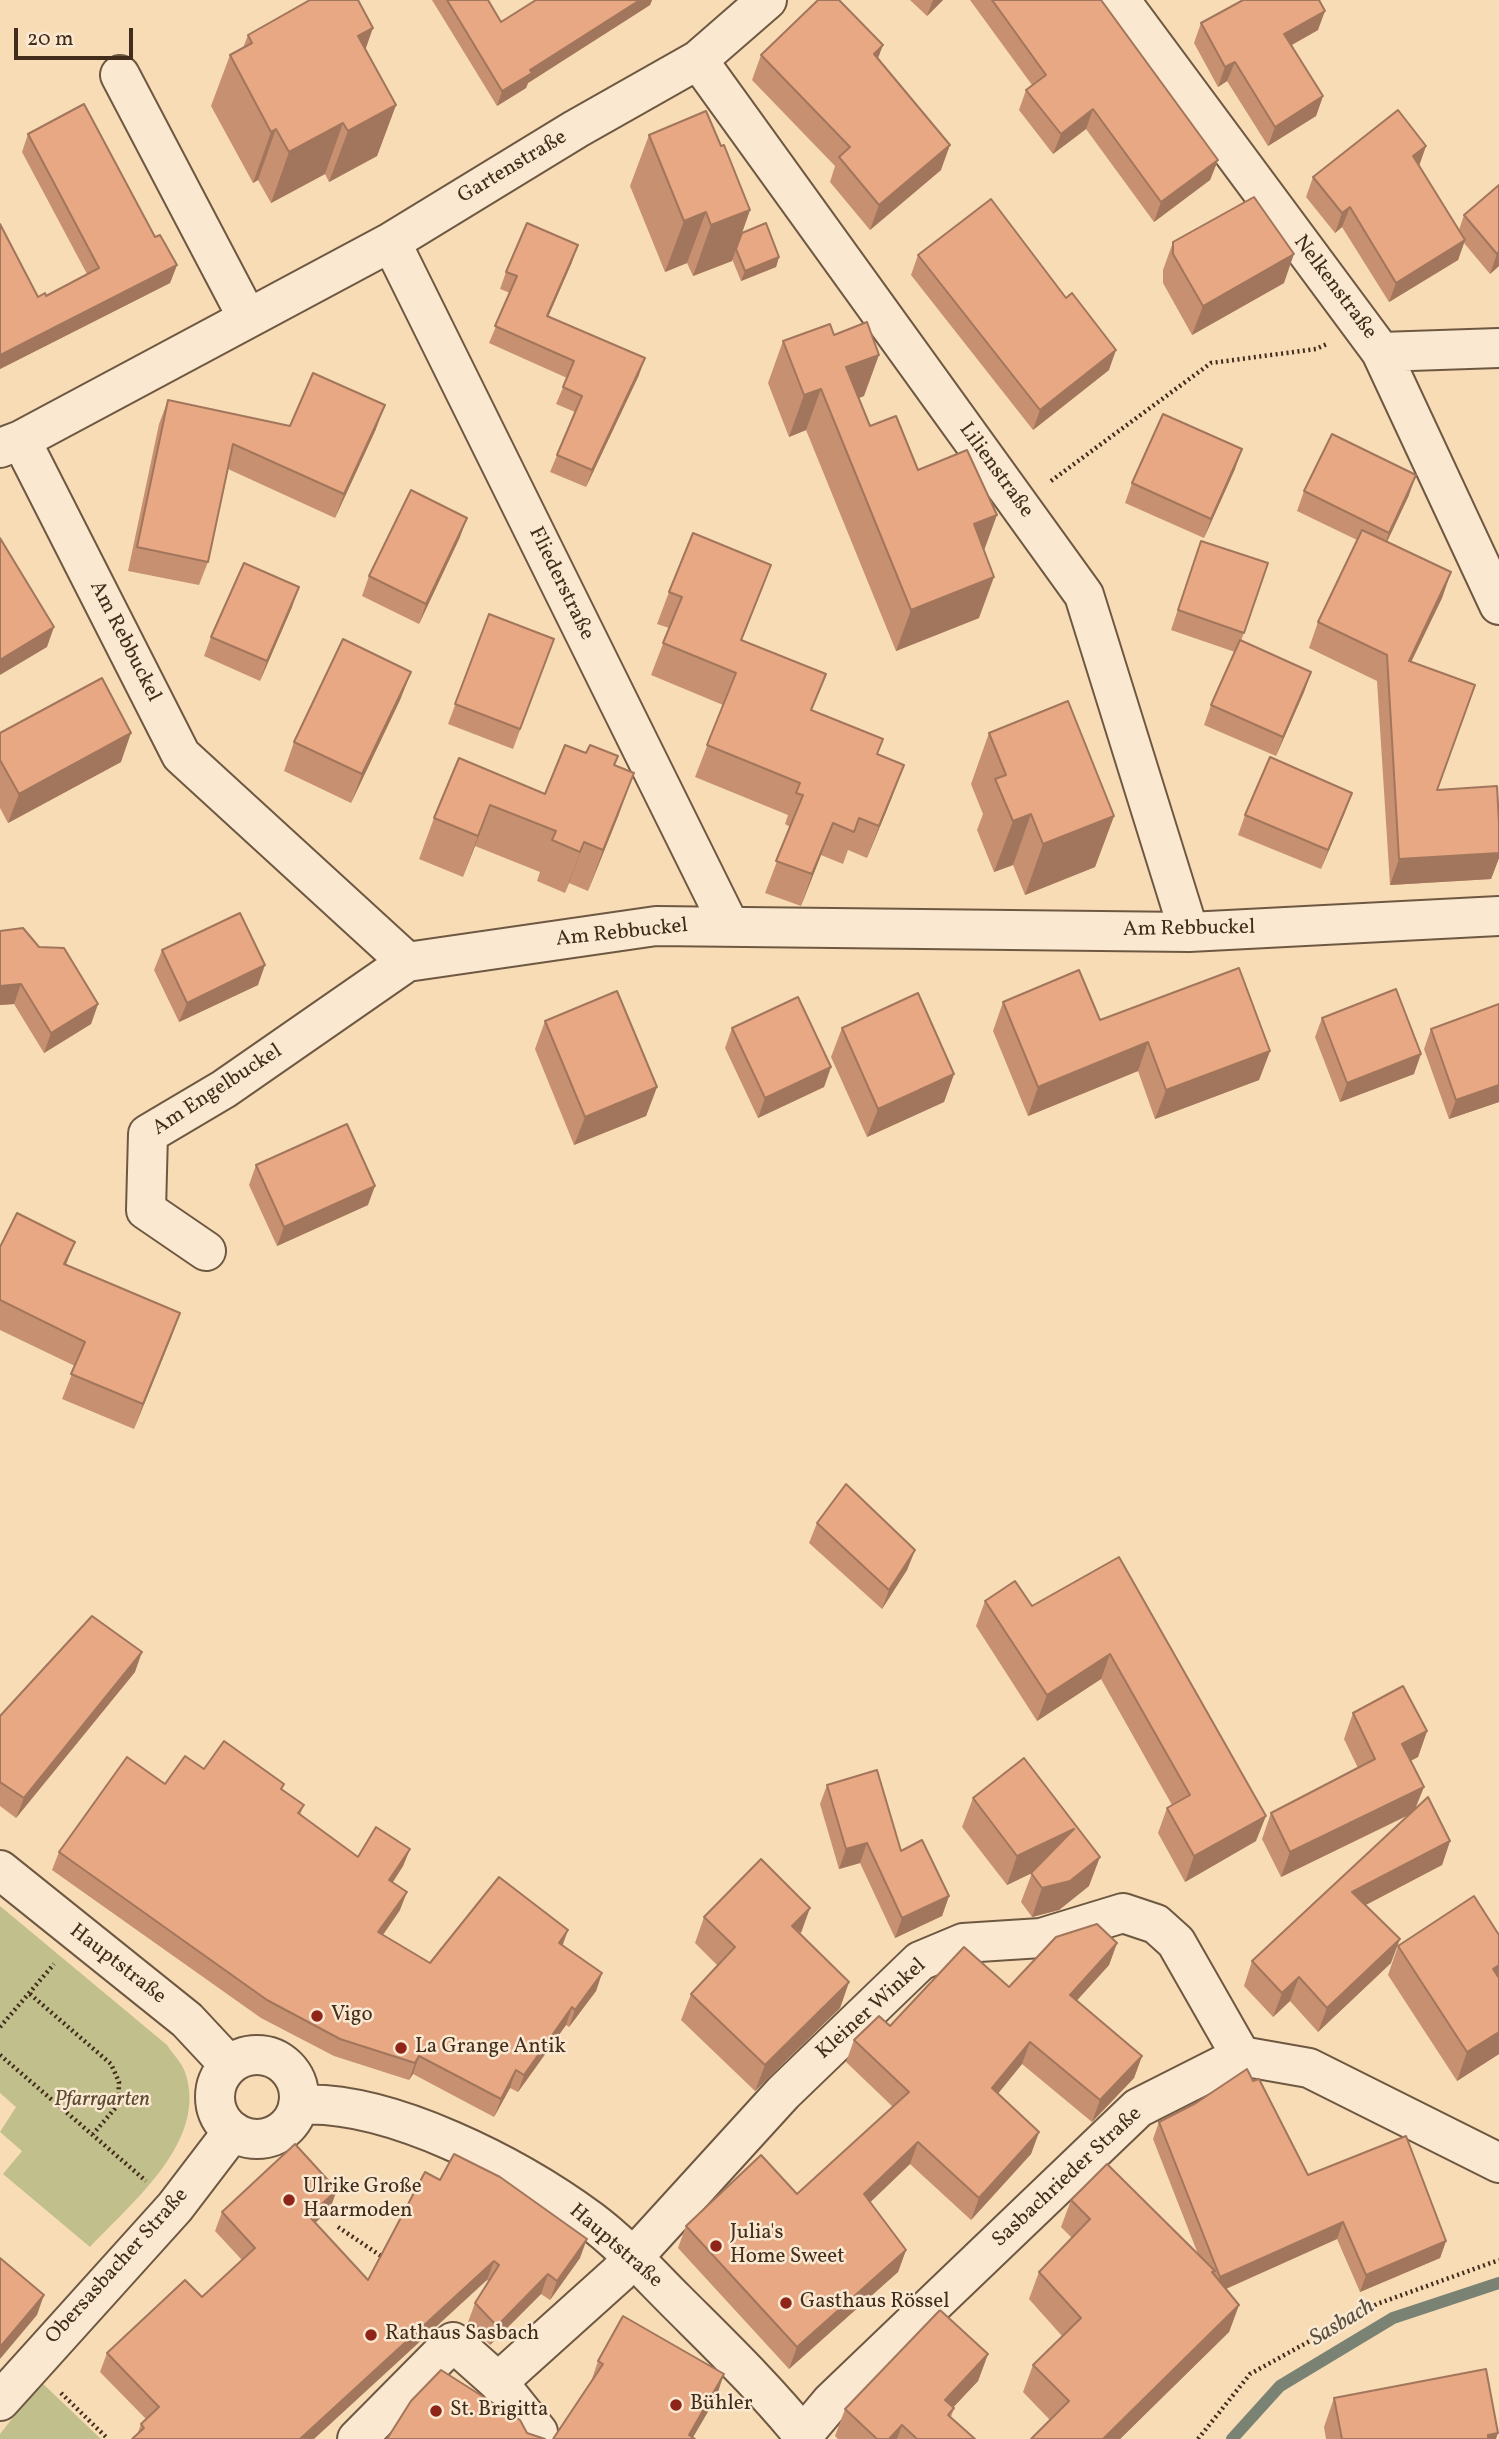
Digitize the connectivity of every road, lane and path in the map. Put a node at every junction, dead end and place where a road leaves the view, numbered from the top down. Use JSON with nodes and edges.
{"nodes":[{"id":1,"x":767,"y":0,"type":"edge"},
{"id":2,"x":1120,"y":0,"type":"edge"},
{"id":3,"x":698,"y":60,"type":"junction"},
{"id":4,"x":120,"y":75,"type":"dead end"},
{"id":5,"x":391,"y":242,"type":"junction"},
{"id":6,"x":247,"y":317,"type":"junction"},
{"id":7,"x":1371,"y":339,"type":"junction"},
{"id":8,"x":1499,"y":348,"type":"edge"},
{"id":9,"x":11,"y":444,"type":"edge"},
{"id":10,"x":1019,"y":505,"type":"junction"},
{"id":11,"x":1499,"y":605,"type":"edge"},
{"id":12,"x":1499,"y":916,"type":"edge"},
{"id":13,"x":729,"y":925,"type":"junction"},
{"id":14,"x":1189,"y":932,"type":"junction"},
{"id":15,"x":407,"y":962,"type":"junction"},
{"id":16,"x":206,"y":1251,"type":"dead end"},
{"id":17,"x":0,"y":1870,"type":"edge"},
{"id":18,"x":78,"y":1935,"type":"junction"},
{"id":19,"x":30,"y":1994,"type":"junction"},
{"id":20,"x":0,"y":2027,"type":"edge"},
{"id":21,"x":0,"y":2055,"type":"edge"},
{"id":22,"x":1241,"y":2056,"type":"junction"},
{"id":23,"x":229,"y":2064,"type":"junction"},
{"id":24,"x":298,"y":2105,"type":"junction"},
{"id":25,"x":233,"y":2131,"type":"junction"},
{"id":26,"x":93,"y":2134,"type":"junction"},
{"id":27,"x":1499,"y":2163,"type":"edge"},
{"id":28,"x":175,"y":2207,"type":"junction"},
{"id":29,"x":338,"y":2227,"type":"dead end"},
{"id":30,"x":633,"y":2259,"type":"junction"},
{"id":31,"x":1499,"y":2260,"type":"edge"},
{"id":32,"x":388,"y":2262,"type":"edge"},
{"id":33,"x":31,"y":2365,"type":"junction"},
{"id":34,"x":498,"y":2382,"type":"junction"},
{"id":35,"x":0,"y":2401,"type":"edge"},
{"id":36,"x":803,"y":2437,"type":"edge"},
{"id":37,"x":104,"y":2438,"type":"edge"},
{"id":38,"x":357,"y":2439,"type":"edge"},
{"id":39,"x":532,"y":2439,"type":"edge"},
{"id":40,"x":1198,"y":2439,"type":"edge"}],
"edges":[{"from":1,"to":3,"type":"street","name":"Gartenstraße"},
{"from":2,"to":7,"type":"street","name":"Nelkenstraße"},
{"from":3,"to":5,"type":"street","name":"Gartenstraße"},
{"from":3,"to":10,"type":"street","name":"Lilienstraße"},
{"from":4,"to":6,"type":"street"},
{"from":5,"to":6,"type":"street","name":"Gartenstraße"},
{"from":5,"to":13,"type":"street","name":"Fliederstraße"},
{"from":6,"to":9,"type":"street","name":"Gartenstraße"},
{"from":7,"to":8,"type":"street"},
{"from":7,"to":10,"type":"path"},
{"from":7,"to":11,"type":"street","name":"Nelkenstraße"},
{"from":9,"to":15,"type":"street","name":"Am Rebbuckel"},
{"from":10,"to":14,"type":"street","name":"Lilienstraße"},
{"from":12,"to":14,"type":"street","name":"Am Rebbuckel"},
{"from":13,"to":14,"type":"street","name":"Am Rebbuckel"},
{"from":13,"to":15,"type":"street","name":"Am Rebbuckel"},
{"from":15,"to":16,"type":"street","name":"Am Engelbuckel"},
{"from":17,"to":18,"type":"street","name":"Hauptstraße"},
{"from":18,"to":19,"type":"path"},
{"from":18,"to":23,"type":"street","name":"Hauptstraße"},
{"from":19,"to":20,"type":"path"},
{"from":19,"to":26,"type":"path"},
{"from":21,"to":26,"type":"path"},
{"from":22,"to":27,"type":"street"},
{"from":22,"to":30,"type":"street","name":"Kleiner Winkel"},
{"from":22,"to":36,"type":"street","name":"Sasbachrieder Straße"},
{"from":23,"to":24,"type":"street"},
{"from":23,"to":25,"type":"street"},
{"from":24,"to":25,"type":"street"},
{"from":24,"to":30,"type":"street","name":"Hauptstraße"},
{"from":25,"to":28,"type":"street","name":"Obersasbacher Straße"},
{"from":26,"to":28,"type":"path"},
{"from":28,"to":33,"type":"street","name":"Obersasbacher Straße"},
{"from":29,"to":32,"type":"path"},
{"from":30,"to":34,"type":"street","name":"Kleiner Winkel"},
{"from":30,"to":36,"type":"street","name":"Hauptstraße"},
{"from":31,"to":40,"type":"path"},
{"from":33,"to":35,"type":"street","name":"Obersasbacher Straße"},
{"from":33,"to":37,"type":"path"},
{"from":34,"to":38,"type":"street"},
{"from":34,"to":39,"type":"street"}]}
